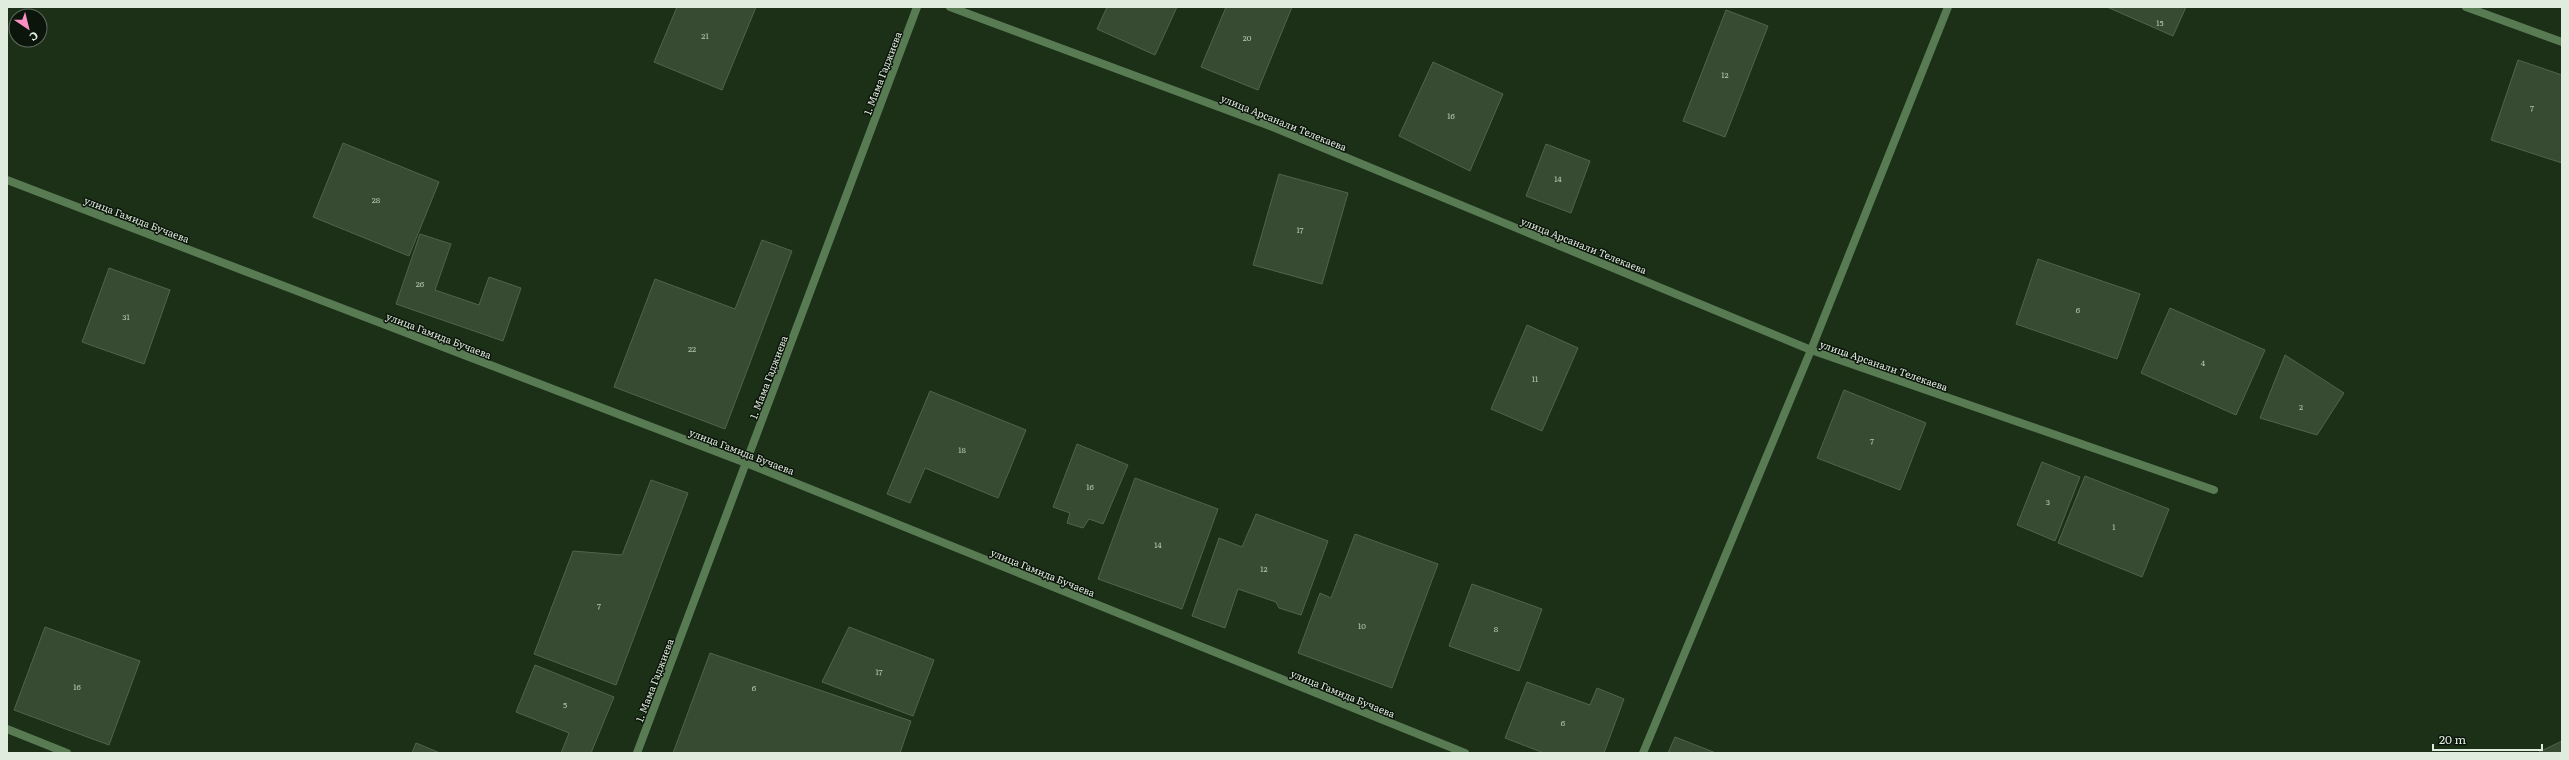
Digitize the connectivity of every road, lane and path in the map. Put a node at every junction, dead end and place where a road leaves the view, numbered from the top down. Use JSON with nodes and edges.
{"nodes":[{"id":1,"x":917,"y":7,"type":"edge"},
{"id":2,"x":950,"y":7,"type":"edge"},
{"id":3,"x":1948,"y":7,"type":"edge"},
{"id":4,"x":2466,"y":7,"type":"edge"},
{"id":5,"x":2562,"y":42,"type":"edge"},
{"id":6,"x":7,"y":180,"type":"edge"},
{"id":7,"x":1811,"y":350,"type":"junction"},
{"id":8,"x":746,"y":463,"type":"junction"},
{"id":9,"x":2214,"y":490,"type":"dead end"},
{"id":10,"x":7,"y":729,"type":"edge"},
{"id":11,"x":67,"y":753,"type":"edge"},
{"id":12,"x":636,"y":753,"type":"edge"},
{"id":13,"x":1465,"y":753,"type":"edge"},
{"id":14,"x":1643,"y":753,"type":"edge"}],
"edges":[{"from":1,"to":8,"type":"street","name":"1. Мама Гаджиева"},
{"from":2,"to":7,"type":"street","name":"улица Арсанали Телекаева"},
{"from":3,"to":7,"type":"street"},
{"from":4,"to":5,"type":"street"},
{"from":6,"to":8,"type":"street","name":"улица Гамида Бучаева"},
{"from":7,"to":9,"type":"street","name":"улица Арсанали Телекаева"},
{"from":7,"to":14,"type":"street"},
{"from":8,"to":12,"type":"street","name":"1. Мама Гаджиева"},
{"from":8,"to":13,"type":"street","name":"улица Гамида Бучаева"},
{"from":10,"to":11,"type":"street"}]}
